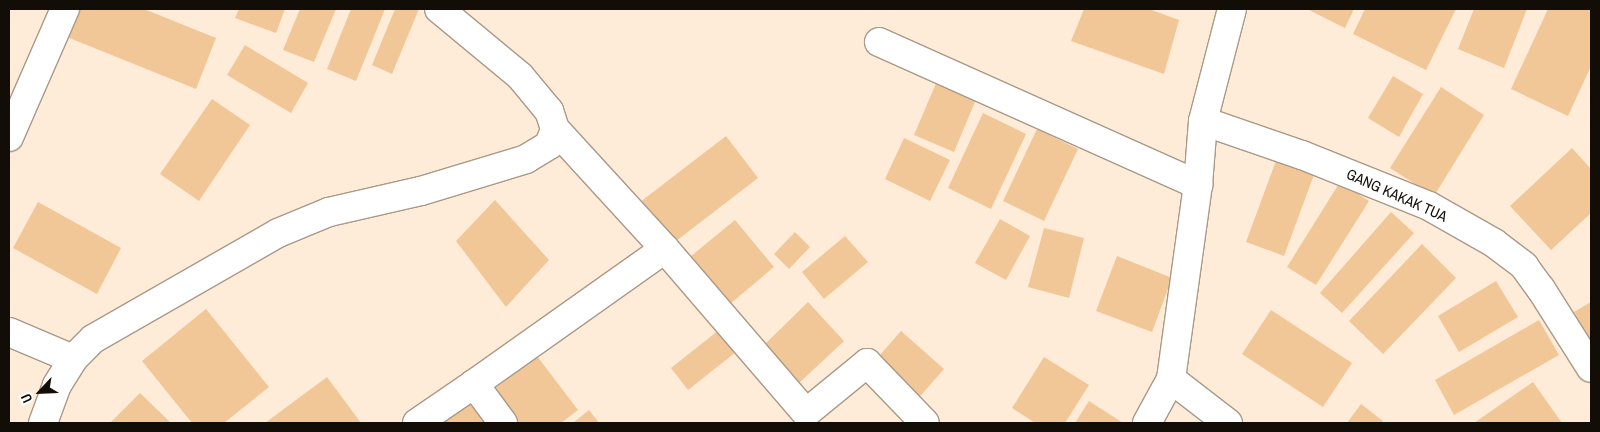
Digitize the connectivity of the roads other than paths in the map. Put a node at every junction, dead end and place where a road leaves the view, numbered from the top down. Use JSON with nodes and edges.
{"nodes":[{"id":1,"x":65,"y":9,"type":"edge"},
{"id":2,"x":439,"y":9,"type":"edge"},
{"id":3,"x":1232,"y":9,"type":"edge"},
{"id":4,"x":879,"y":42,"type":"dead end"},
{"id":5,"x":1203,"y":120,"type":"junction"},
{"id":6,"x":556,"y":129,"type":"junction"},
{"id":7,"x":9,"y":137,"type":"edge"},
{"id":8,"x":1198,"y":185,"type":"junction"},
{"id":9,"x":665,"y":249,"type":"junction"},
{"id":10,"x":9,"y":332,"type":"edge"},
{"id":11,"x":73,"y":359,"type":"junction"},
{"id":12,"x":1591,"y":368,"type":"edge"},
{"id":13,"x":1171,"y":378,"type":"junction"},
{"id":14,"x":474,"y":384,"type":"junction"},
{"id":15,"x":43,"y":423,"type":"edge"},
{"id":16,"x":417,"y":423,"type":"edge"},
{"id":17,"x":503,"y":423,"type":"edge"},
{"id":18,"x":925,"y":423,"type":"edge"},
{"id":19,"x":1146,"y":423,"type":"edge"},
{"id":20,"x":1228,"y":423,"type":"edge"}],
"edges":[{"from":1,"to":7,"type":"street"},
{"from":2,"to":6,"type":"street"},
{"from":3,"to":5,"type":"street"},
{"from":4,"to":8,"type":"street"},
{"from":5,"to":8,"type":"street"},
{"from":5,"to":12,"type":"street","name":"GANG KAKAK TUA"},
{"from":6,"to":9,"type":"street"},
{"from":6,"to":11,"type":"street"},
{"from":8,"to":13,"type":"street"},
{"from":9,"to":14,"type":"street"},
{"from":9,"to":18,"type":"street"},
{"from":10,"to":11,"type":"street"},
{"from":11,"to":15,"type":"street"},
{"from":13,"to":19,"type":"street"},
{"from":13,"to":20,"type":"street"},
{"from":14,"to":16,"type":"street"},
{"from":14,"to":17,"type":"street"}]}
